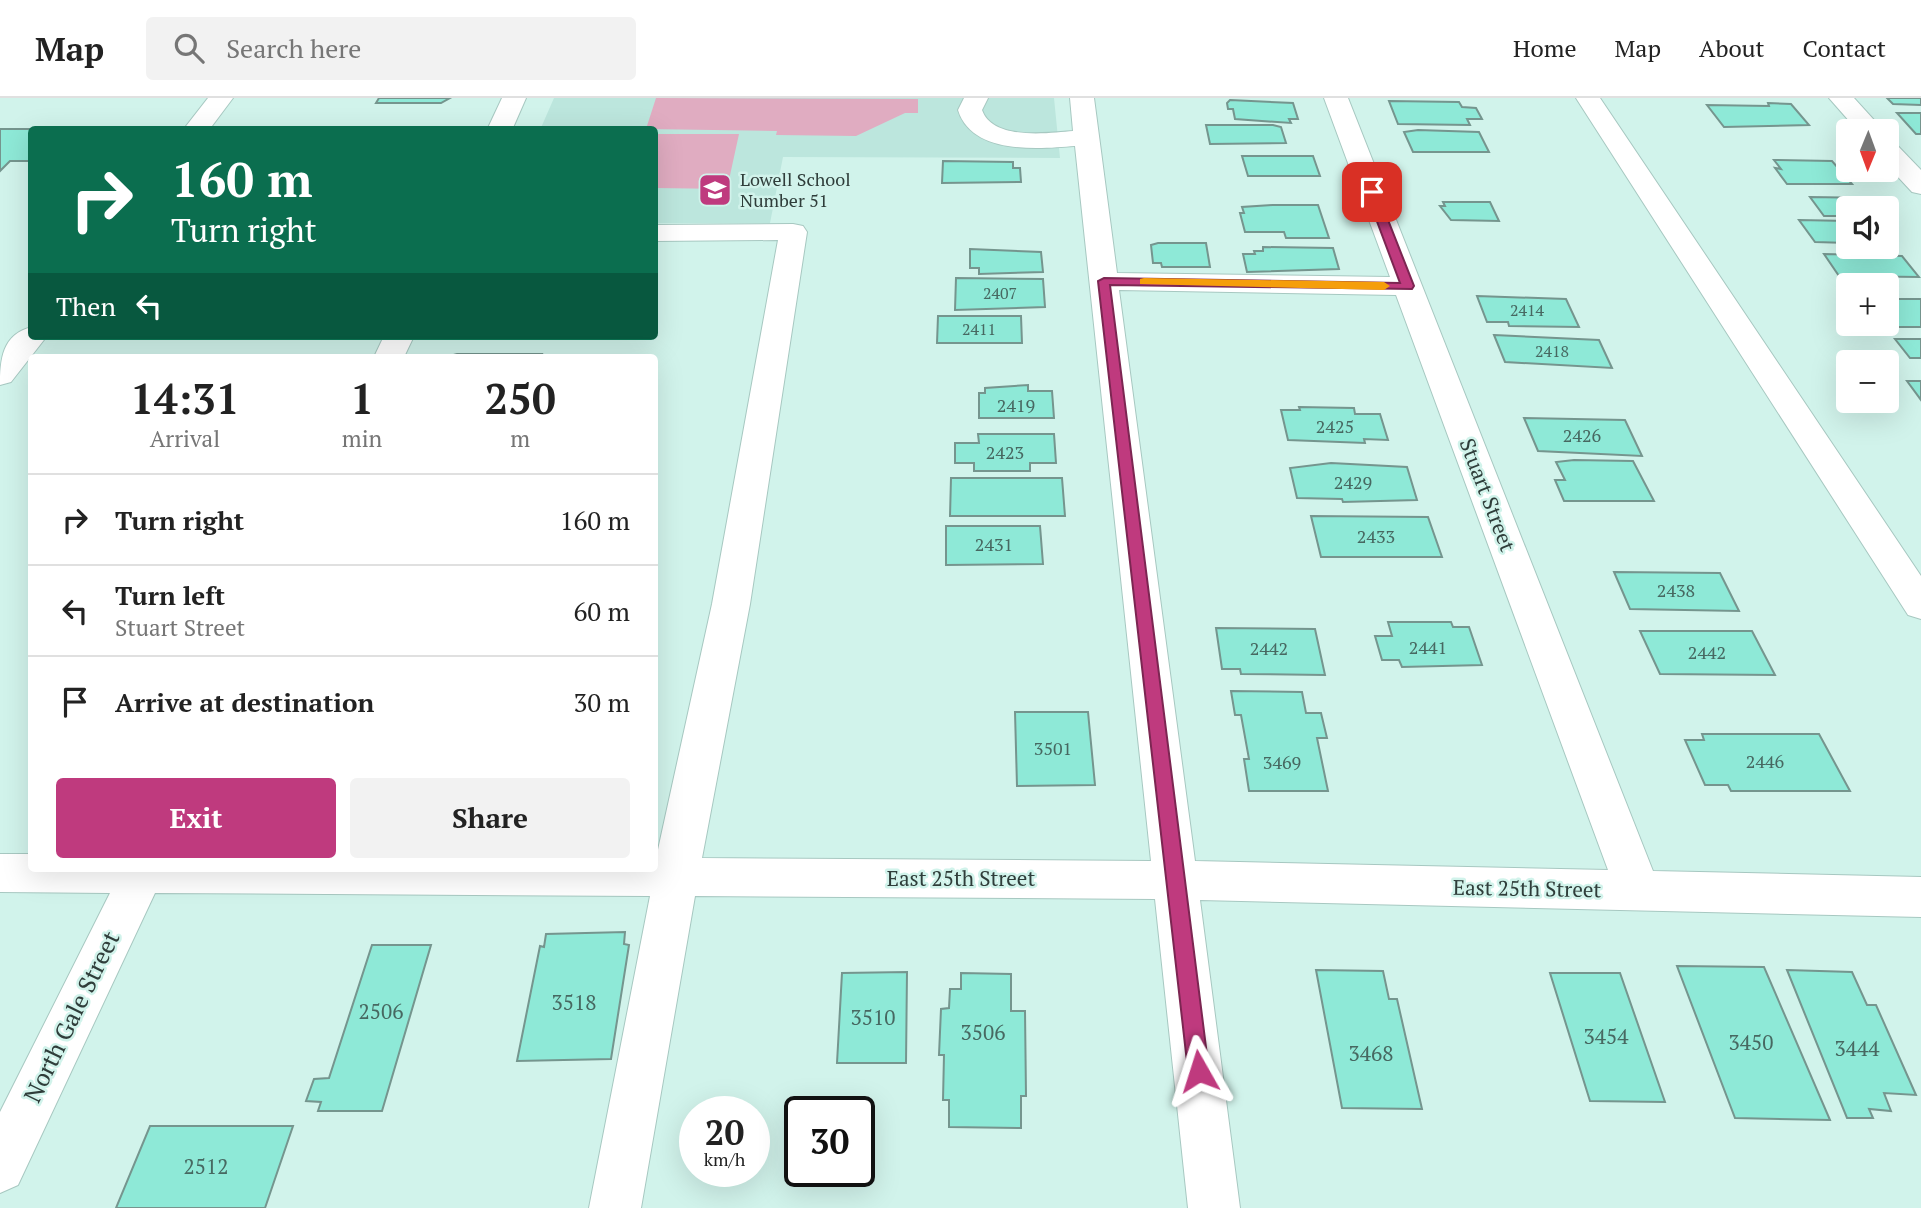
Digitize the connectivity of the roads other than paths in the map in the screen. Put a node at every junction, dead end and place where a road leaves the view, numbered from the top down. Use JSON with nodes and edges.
{"nodes":[{"id":1,"x":220,"y":98,"type":"edge"},
{"id":2,"x":514,"y":98,"type":"edge"},
{"id":3,"x":976,"y":98,"type":"edge"},
{"id":4,"x":1082,"y":98,"type":"edge"},
{"id":5,"x":1336,"y":98,"type":"edge"},
{"id":6,"x":1588,"y":98,"type":"edge"},
{"id":7,"x":1841,"y":98,"type":"edge"},
{"id":8,"x":1860,"y":119,"type":"edge"},
{"id":9,"x":198,"y":126,"type":"edge"},
{"id":10,"x":501,"y":126,"type":"edge"},
{"id":11,"x":1086,"y":137,"type":"junction"},
{"id":12,"x":1899,"y":162,"type":"edge"},
{"id":13,"x":1921,"y":186,"type":"edge"},
{"id":14,"x":658,"y":233,"type":"edge"},
{"id":15,"x":1104,"y":281,"type":"junction"},
{"id":16,"x":1408,"y":286,"type":"junction"},
{"id":17,"x":29,"y":340,"type":"edge"},
{"id":18,"x":0,"y":375,"type":"edge"},
{"id":19,"x":1921,"y":606,"type":"edge"},
{"id":20,"x":72,"y":872,"type":"edge"},
{"id":21,"x":143,"y":872,"type":"edge"},
{"id":22,"x":232,"y":872,"type":"edge"},
{"id":23,"x":0,"y":873,"type":"edge"},
{"id":24,"x":676,"y":877,"type":"junction"},
{"id":25,"x":1177,"y":880,"type":"junction"},
{"id":26,"x":1638,"y":891,"type":"junction"},
{"id":27,"x":1921,"y":897,"type":"edge"},
{"id":28,"x":0,"y":1167,"type":"edge"},
{"id":29,"x":615,"y":1208,"type":"edge"},
{"id":30,"x":1214,"y":1208,"type":"edge"}],
"edges":[{"from":1,"to":9,"type":"street"},
{"from":2,"to":10,"type":"street"},
{"from":3,"to":11,"type":"street"},
{"from":4,"to":11,"type":"street"},
{"from":5,"to":16,"type":"street","name":"Stuart Street"},
{"from":6,"to":19,"type":"street"},
{"from":7,"to":8,"type":"street"},
{"from":11,"to":15,"type":"street"},
{"from":12,"to":13,"type":"street"},
{"from":14,"to":24,"type":"street"},
{"from":15,"to":16,"type":"street"},
{"from":15,"to":25,"type":"street"},
{"from":16,"to":26,"type":"street","name":"Stuart Street"},
{"from":17,"to":18,"type":"street"},
{"from":20,"to":23,"type":"street","name":"East 25th Street"},
{"from":21,"to":28,"type":"street","name":"North Gale Street"},
{"from":22,"to":24,"type":"street","name":"East 25th Street"},
{"from":24,"to":25,"type":"street","name":"East 25th Street"},
{"from":24,"to":29,"type":"street"},
{"from":25,"to":26,"type":"street","name":"East 25th Street"},
{"from":25,"to":30,"type":"street"},
{"from":26,"to":27,"type":"street","name":"East 25th Street"}]}
